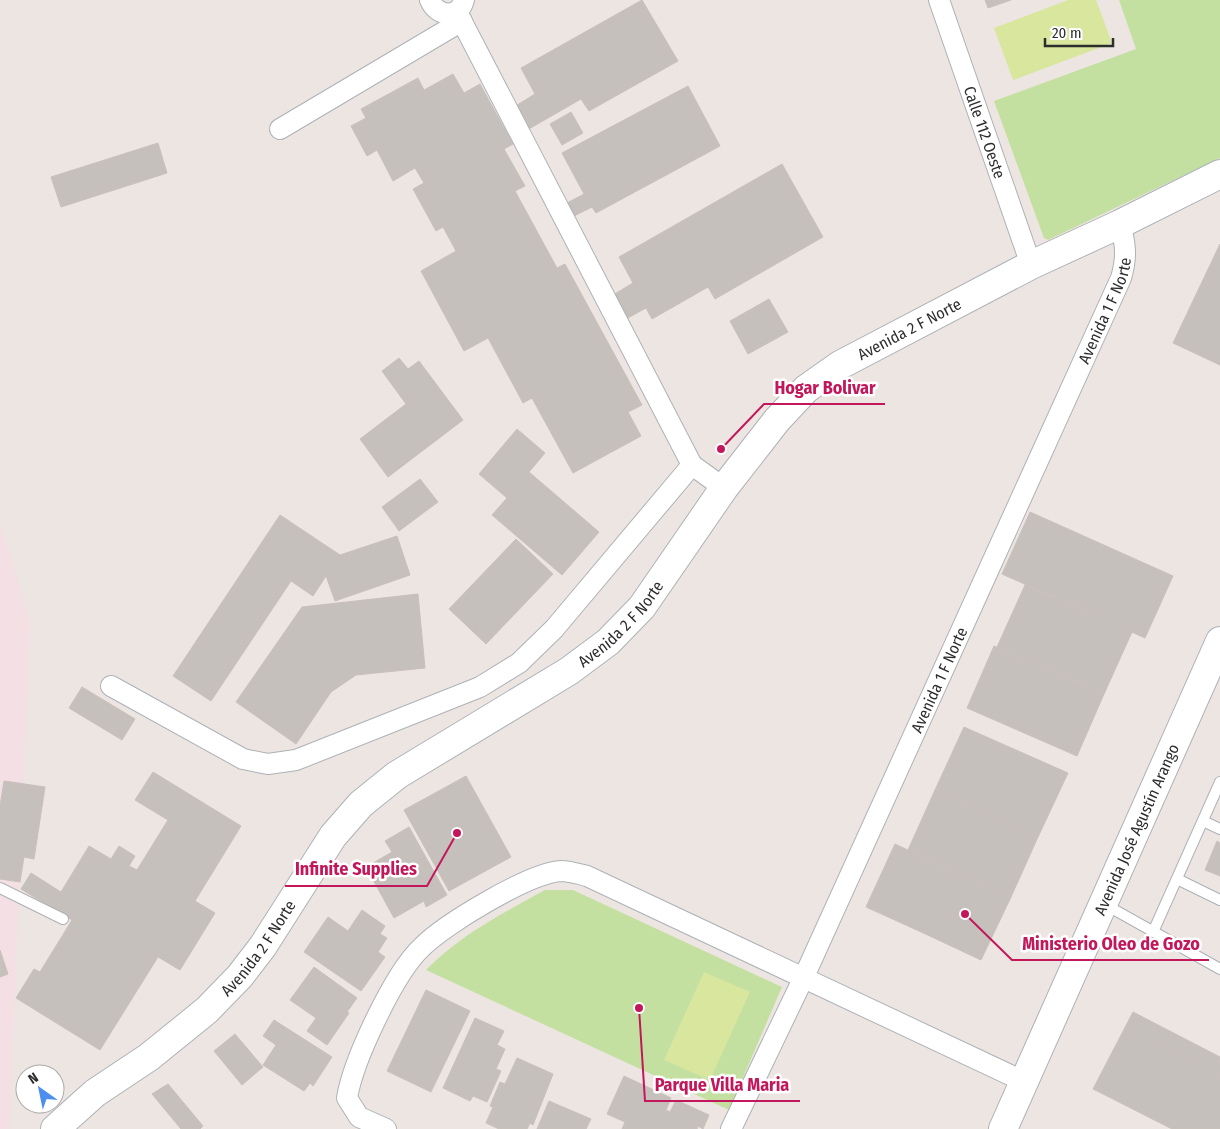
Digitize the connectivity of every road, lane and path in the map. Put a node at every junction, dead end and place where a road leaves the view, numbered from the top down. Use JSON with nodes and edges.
{"nodes":[{"id":1,"x":430,"y":0,"type":"edge"},
{"id":2,"x":939,"y":0,"type":"edge"},
{"id":3,"x":461,"y":11,"type":"edge"},
{"id":4,"x":280,"y":130,"type":"dead end"},
{"id":5,"x":1220,"y":174,"type":"edge"},
{"id":6,"x":1120,"y":224,"type":"junction"},
{"id":7,"x":1030,"y":265,"type":"junction"},
{"id":8,"x":692,"y":465,"type":"junction"},
{"id":9,"x":724,"y":488,"type":"junction"},
{"id":10,"x":1220,"y":641,"type":"edge"},
{"id":11,"x":111,"y":686,"type":"dead end"},
{"id":12,"x":1220,"y":782,"type":"edge"},
{"id":13,"x":1203,"y":821,"type":"junction"},
{"id":14,"x":1220,"y":829,"type":"edge"},
{"id":15,"x":1177,"y":879,"type":"junction"},
{"id":16,"x":0,"y":888,"type":"edge"},
{"id":17,"x":1220,"y":900,"type":"edge"},
{"id":18,"x":1104,"y":904,"type":"junction"},
{"id":19,"x":63,"y":919,"type":"dead end"},
{"id":20,"x":1153,"y":932,"type":"junction"},
{"id":21,"x":1220,"y":969,"type":"edge"},
{"id":22,"x":803,"y":979,"type":"junction"},
{"id":23,"x":1025,"y":1082,"type":"junction"},
{"id":24,"x":55,"y":1129,"type":"edge"},
{"id":25,"x":386,"y":1129,"type":"edge"},
{"id":26,"x":731,"y":1129,"type":"edge"},
{"id":27,"x":1003,"y":1129,"type":"edge"}],
"edges":[{"from":1,"to":3,"type":"street"},
{"from":2,"to":7,"type":"street","name":"Calle 112 Oeste"},
{"from":3,"to":4,"type":"street"},
{"from":3,"to":8,"type":"street"},
{"from":5,"to":6,"type":"street","name":"Avenida 2 F Norte"},
{"from":6,"to":7,"type":"street","name":"Avenida 2 F Norte"},
{"from":6,"to":22,"type":"street","name":"Avenida 1 F Norte"},
{"from":7,"to":9,"type":"street","name":"Avenida 2 F Norte"},
{"from":8,"to":9,"type":"street"},
{"from":8,"to":11,"type":"street"},
{"from":9,"to":24,"type":"street","name":"Avenida 2 F Norte"},
{"from":10,"to":18,"type":"street","name":"Avenida José Agustín Arango"},
{"from":12,"to":13,"type":"lane"},
{"from":13,"to":14,"type":"lane"},
{"from":13,"to":15,"type":"lane"},
{"from":15,"to":17,"type":"lane"},
{"from":15,"to":20,"type":"lane"},
{"from":16,"to":19,"type":"lane"},
{"from":18,"to":20,"type":"lane"},
{"from":18,"to":23,"type":"street","name":"Avenida José Agustín Arango"},
{"from":20,"to":21,"type":"lane"},
{"from":22,"to":23,"type":"street"},
{"from":22,"to":25,"type":"street"},
{"from":22,"to":26,"type":"street","name":"Avenida 1 F Norte"},
{"from":23,"to":27,"type":"street","name":"Avenida José Agustín Arango"}]}
